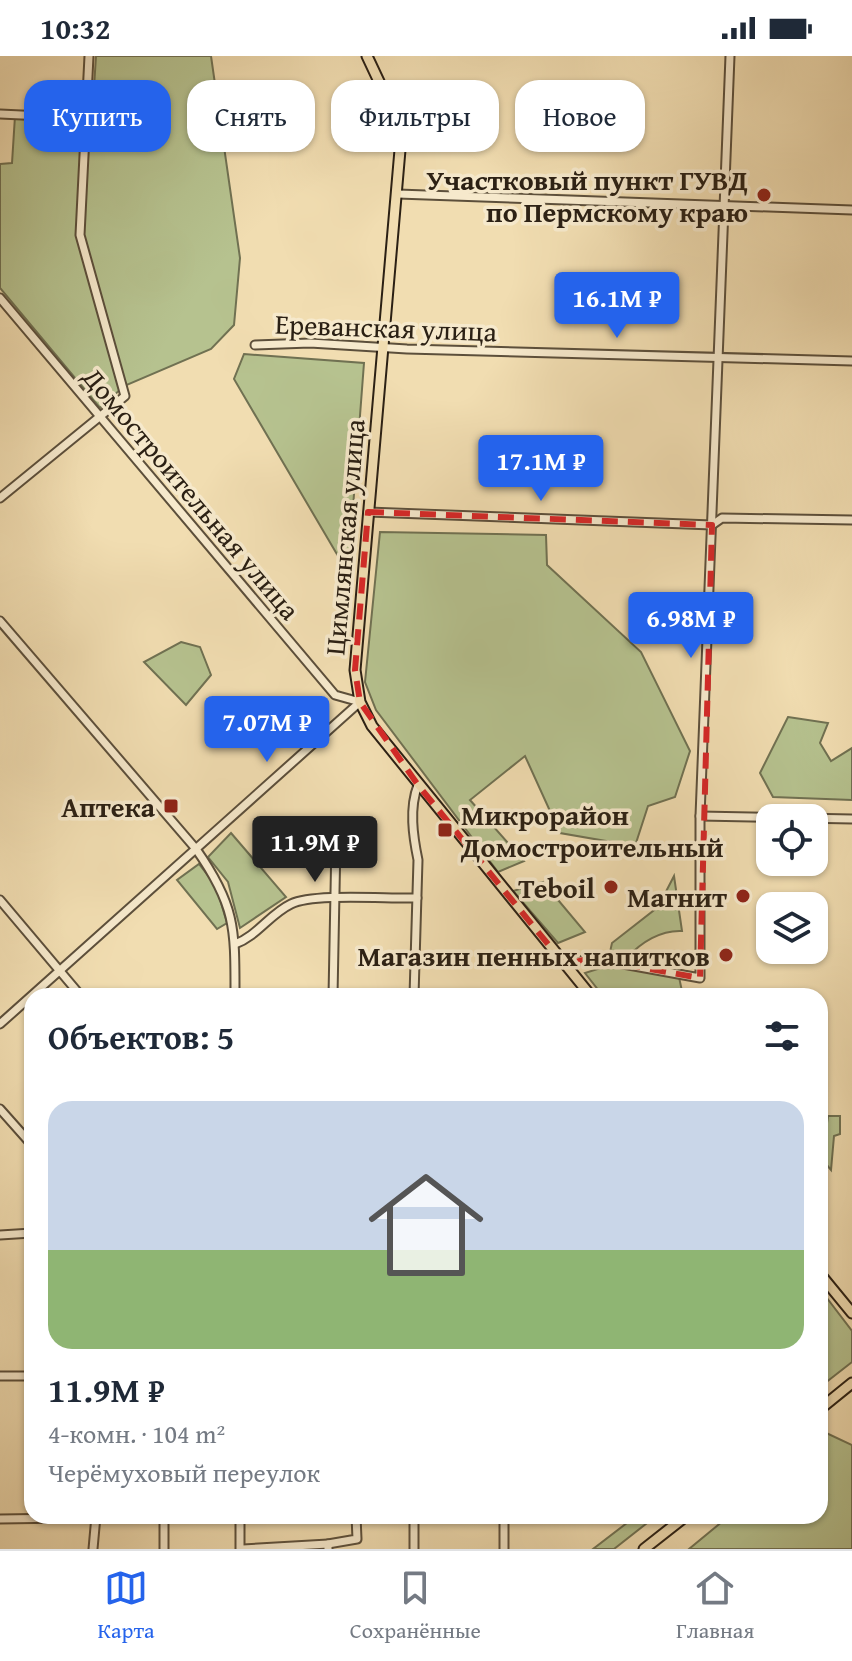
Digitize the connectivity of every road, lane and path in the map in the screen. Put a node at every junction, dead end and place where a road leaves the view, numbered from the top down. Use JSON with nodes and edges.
{"nodes":[{"id":1,"x":89,"y":56,"type":"edge"},
{"id":2,"x":367,"y":56,"type":"edge"},
{"id":3,"x":730,"y":56,"type":"edge"},
{"id":4,"x":88,"y":80,"type":"edge"},
{"id":5,"x":0,"y":114,"type":"edge"},
{"id":6,"x":24,"y":115,"type":"edge"},
{"id":7,"x":84,"y":152,"type":"edge"},
{"id":8,"x":398,"y":194,"type":"junction"},
{"id":9,"x":725,"y":206,"type":"junction"},
{"id":10,"x":852,"y":210,"type":"edge"},
{"id":11,"x":0,"y":298,"type":"edge"},
{"id":12,"x":255,"y":345,"type":"dead end"},
{"id":13,"x":381,"y":347,"type":"junction"},
{"id":14,"x":719,"y":360,"type":"junction"},
{"id":15,"x":852,"y":361,"type":"edge"},
{"id":16,"x":99,"y":417,"type":"junction"},
{"id":17,"x":0,"y":498,"type":"edge"},
{"id":18,"x":368,"y":512,"type":"junction"},
{"id":19,"x":852,"y":520,"type":"edge"},
{"id":20,"x":712,"y":525,"type":"junction"},
{"id":21,"x":0,"y":621,"type":"edge"},
{"id":22,"x":360,"y":702,"type":"junction"},
{"id":23,"x":418,"y":785,"type":"junction"},
{"id":24,"x":700,"y":816,"type":"junction"},
{"id":25,"x":852,"y":819,"type":"edge"},
{"id":26,"x":336,"y":840,"type":"dead end"},
{"id":27,"x":196,"y":849,"type":"junction"},
{"id":28,"x":417,"y":898,"type":"junction"},
{"id":29,"x":0,"y":900,"type":"edge"},
{"id":30,"x":334,"y":900,"type":"junction"},
{"id":31,"x":235,"y":944,"type":"junction"},
{"id":32,"x":565,"y":965,"type":"junction"},
{"id":33,"x":60,"y":970,"type":"junction"},
{"id":34,"x":40,"y":988,"type":"edge"},
{"id":35,"x":75,"y":988,"type":"edge"},
{"id":36,"x":235,"y":988,"type":"edge"},
{"id":37,"x":333,"y":988,"type":"edge"},
{"id":38,"x":414,"y":988,"type":"edge"},
{"id":39,"x":584,"y":988,"type":"edge"},
{"id":40,"x":24,"y":1002,"type":"edge"},
{"id":41,"x":0,"y":1024,"type":"edge"},
{"id":42,"x":0,"y":1109,"type":"edge"},
{"id":43,"x":24,"y":1134,"type":"edge"},
{"id":44,"x":24,"y":1234,"type":"edge"},
{"id":45,"x":0,"y":1235,"type":"edge"},
{"id":46,"x":828,"y":1284,"type":"edge"},
{"id":47,"x":852,"y":1313,"type":"edge"},
{"id":48,"x":0,"y":1376,"type":"edge"},
{"id":49,"x":24,"y":1376,"type":"edge"},
{"id":50,"x":852,"y":1383,"type":"edge"},
{"id":51,"x":828,"y":1402,"type":"edge"},
{"id":52,"x":24,"y":1518,"type":"edge"},
{"id":53,"x":0,"y":1519,"type":"edge"},
{"id":54,"x":95,"y":1524,"type":"edge"},
{"id":55,"x":164,"y":1524,"type":"edge"},
{"id":56,"x":240,"y":1524,"type":"edge"},
{"id":57,"x":356,"y":1524,"type":"edge"},
{"id":58,"x":414,"y":1524,"type":"edge"},
{"id":59,"x":504,"y":1524,"type":"edge"},
{"id":60,"x":676,"y":1524,"type":"edge"},
{"id":61,"x":328,"y":1546,"type":"edge"},
{"id":62,"x":93,"y":1549,"type":"edge"},
{"id":63,"x":164,"y":1549,"type":"edge"},
{"id":64,"x":242,"y":1549,"type":"edge"},
{"id":65,"x":414,"y":1549,"type":"edge"},
{"id":66,"x":504,"y":1549,"type":"edge"},
{"id":67,"x":644,"y":1549,"type":"edge"}],
"edges":[{"from":1,"to":4,"type":"street"},
{"from":2,"to":8,"type":"main road","name":"Цимлянская улица"},
{"from":3,"to":9,"type":"street"},
{"from":5,"to":6,"type":"street"},
{"from":7,"to":16,"type":"street"},
{"from":8,"to":9,"type":"street"},
{"from":8,"to":13,"type":"main road","name":"Цимлянская улица"},
{"from":9,"to":10,"type":"street"},
{"from":9,"to":14,"type":"street"},
{"from":11,"to":16,"type":"street","name":"Домостроительная улица"},
{"from":12,"to":13,"type":"street","name":"Ереванская улица"},
{"from":13,"to":14,"type":"street","name":"Ереванская улица"},
{"from":13,"to":18,"type":"main road","name":"Цимлянская улица"},
{"from":14,"to":15,"type":"street","name":"Ереванская улица"},
{"from":14,"to":20,"type":"street"},
{"from":16,"to":17,"type":"street"},
{"from":16,"to":22,"type":"street","name":"Домостроительная улица"},
{"from":18,"to":20,"type":"street"},
{"from":18,"to":22,"type":"main road","name":"Цимлянская улица"},
{"from":19,"to":20,"type":"street"},
{"from":20,"to":24,"type":"street"},
{"from":21,"to":27,"type":"street"},
{"from":22,"to":23,"type":"main road","name":"Цимлянская улица"},
{"from":22,"to":27,"type":"street"},
{"from":23,"to":28,"type":"street"},
{"from":23,"to":32,"type":"main road","name":"Цимлянская улица"},
{"from":24,"to":25,"type":"street"},
{"from":24,"to":32,"type":"street"},
{"from":26,"to":30,"type":"street"},
{"from":27,"to":31,"type":"street"},
{"from":27,"to":33,"type":"street"},
{"from":28,"to":30,"type":"street"},
{"from":28,"to":38,"type":"street"},
{"from":29,"to":33,"type":"street"},
{"from":30,"to":31,"type":"street"},
{"from":30,"to":37,"type":"street"},
{"from":31,"to":36,"type":"street"},
{"from":32,"to":39,"type":"main road","name":"Цимлянская улица"},
{"from":33,"to":34,"type":"street"},
{"from":33,"to":35,"type":"street"},
{"from":40,"to":41,"type":"street"},
{"from":42,"to":43,"type":"street"},
{"from":44,"to":45,"type":"street"},
{"from":46,"to":47,"type":"main road"},
{"from":48,"to":49,"type":"street"},
{"from":50,"to":51,"type":"main road"},
{"from":52,"to":53,"type":"street"},
{"from":54,"to":62,"type":"street"},
{"from":55,"to":63,"type":"street"},
{"from":56,"to":64,"type":"street"},
{"from":57,"to":61,"type":"street"},
{"from":58,"to":65,"type":"street"},
{"from":59,"to":66,"type":"street"},
{"from":60,"to":67,"type":"main road"},
{"from":61,"to":64,"type":"street"}]}
